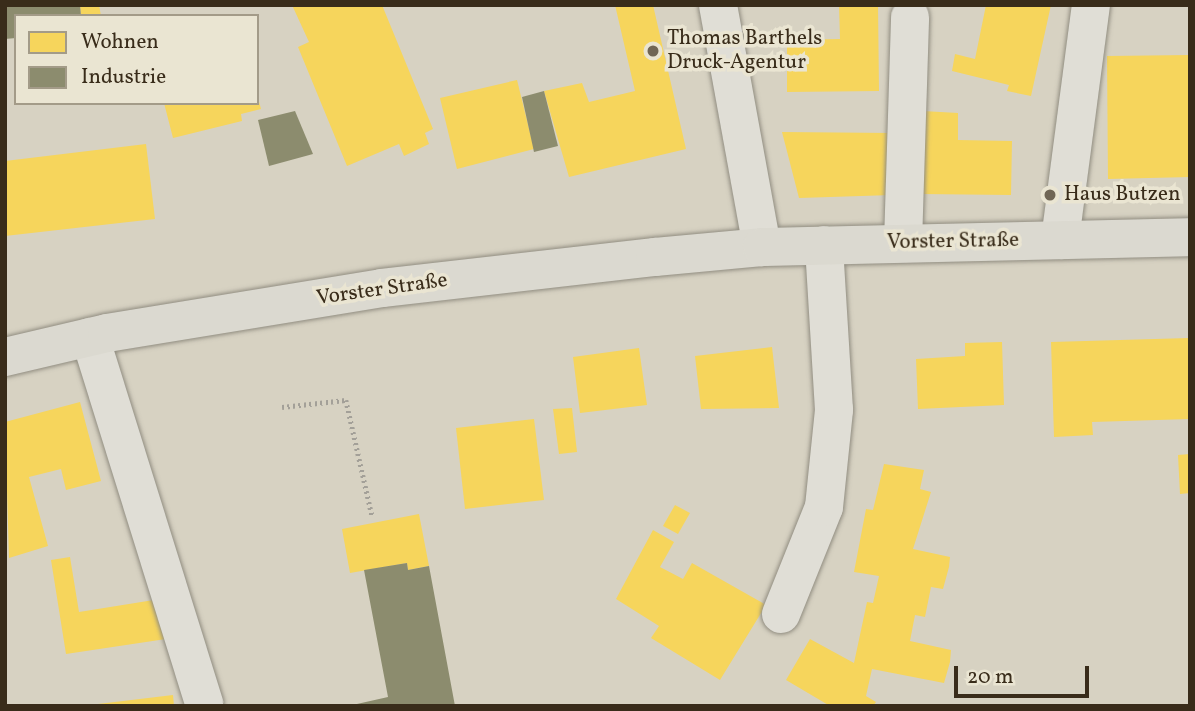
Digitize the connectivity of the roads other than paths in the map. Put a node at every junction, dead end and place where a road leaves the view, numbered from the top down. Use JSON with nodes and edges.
{"nodes":[{"id":1,"x":718,"y":5,"type":"edge"},
{"id":2,"x":1091,"y":5,"type":"edge"},
{"id":3,"x":910,"y":18,"type":"dead end"},
{"id":4,"x":1190,"y":237,"type":"edge"},
{"id":5,"x":1060,"y":240,"type":"junction"},
{"id":6,"x":903,"y":243,"type":"junction"},
{"id":7,"x":824,"y":245,"type":"junction"},
{"id":8,"x":762,"y":247,"type":"junction"},
{"id":9,"x":90,"y":337,"type":"junction"},
{"id":10,"x":5,"y":357,"type":"edge"},
{"id":11,"x":781,"y":614,"type":"dead end"},
{"id":12,"x":204,"y":705,"type":"edge"}],
"edges":[{"from":1,"to":8,"type":"street"},
{"from":2,"to":5,"type":"street"},
{"from":3,"to":6,"type":"street"},
{"from":4,"to":5,"type":"main road","name":"Vorster Straße"},
{"from":5,"to":6,"type":"main road","name":"Vorster Straße"},
{"from":6,"to":7,"type":"main road","name":"Vorster Straße"},
{"from":7,"to":8,"type":"main road","name":"Vorster Straße"},
{"from":7,"to":11,"type":"street"},
{"from":8,"to":9,"type":"main road","name":"Vorster Straße"},
{"from":9,"to":10,"type":"main road","name":"Vorster Straße"},
{"from":9,"to":12,"type":"street"}]}
